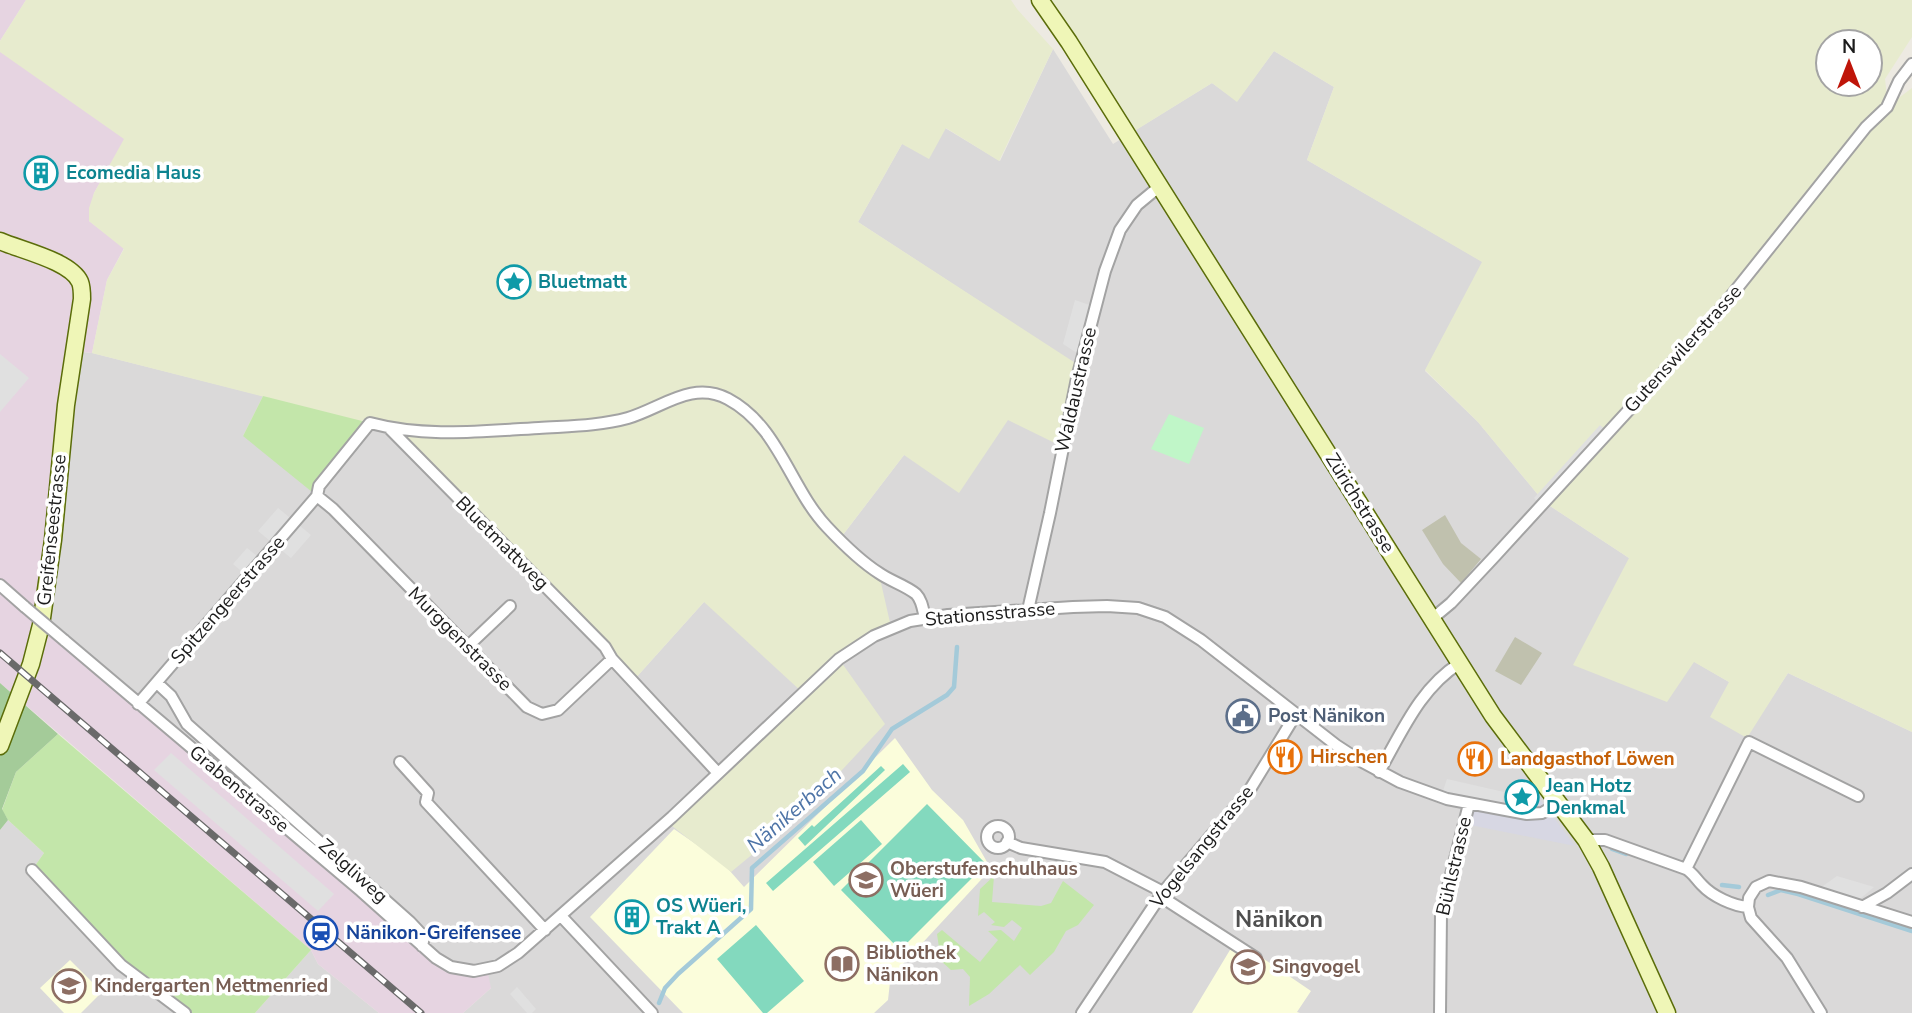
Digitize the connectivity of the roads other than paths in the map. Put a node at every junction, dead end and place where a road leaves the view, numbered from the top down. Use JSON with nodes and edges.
{"nodes":[{"id":1,"x":1040,"y":0,"type":"edge"},
{"id":2,"x":1912,"y":64,"type":"edge"},
{"id":3,"x":1160,"y":186,"type":"junction"},
{"id":4,"x":0,"y":242,"type":"edge"},
{"id":5,"x":390,"y":429,"type":"junction"},
{"id":6,"x":317,"y":496,"type":"junction"},
{"id":7,"x":0,"y":585,"type":"edge"},
{"id":8,"x":510,"y":606,"type":"dead end"},
{"id":9,"x":1028,"y":610,"type":"junction"},
{"id":10,"x":925,"y":618,"type":"junction"},
{"id":11,"x":1433,"y":618,"type":"junction"},
{"id":12,"x":467,"y":647,"type":"junction"},
{"id":13,"x":612,"y":659,"type":"junction"},
{"id":14,"x":1460,"y":663,"type":"junction"},
{"id":15,"x":156,"y":683,"type":"junction"},
{"id":16,"x":138,"y":704,"type":"junction"},
{"id":17,"x":1296,"y":714,"type":"junction"},
{"id":18,"x":0,"y":746,"type":"edge"},
{"id":19,"x":400,"y":762,"type":"dead end"},
{"id":20,"x":1380,"y":772,"type":"junction"},
{"id":21,"x":718,"y":773,"type":"junction"},
{"id":22,"x":1858,"y":796,"type":"dead end"},
{"id":23,"x":1559,"y":803,"type":"junction"},
{"id":24,"x":1469,"y":804,"type":"junction"},
{"id":25,"x":1586,"y":841,"type":"junction"},
{"id":26,"x":1007,"y":842,"type":"dead end"},
{"id":27,"x":1686,"y":869,"type":"junction"},
{"id":28,"x":32,"y":870,"type":"dead end"},
{"id":29,"x":1912,"y":874,"type":"edge"},
{"id":30,"x":1162,"y":894,"type":"junction"},
{"id":31,"x":1862,"y":906,"type":"junction"},
{"id":32,"x":1748,"y":907,"type":"junction"},
{"id":33,"x":561,"y":916,"type":"junction"},
{"id":34,"x":1912,"y":922,"type":"edge"},
{"id":35,"x":545,"y":930,"type":"junction"},
{"id":36,"x":422,"y":946,"type":"junction"},
{"id":37,"x":1256,"y":958,"type":"dead end"},
{"id":38,"x":487,"y":969,"type":"joint"},
{"id":39,"x":185,"y":1013,"type":"edge"},
{"id":40,"x":652,"y":1013,"type":"edge"},
{"id":41,"x":1082,"y":1013,"type":"edge"},
{"id":42,"x":1440,"y":1013,"type":"edge"},
{"id":43,"x":1667,"y":1013,"type":"edge"},
{"id":44,"x":1821,"y":1013,"type":"edge"}],
"edges":[{"from":1,"to":3,"type":"main road","name":"Zürichstrasse"},
{"from":2,"to":11,"type":"street","name":"Gutenswilerstrasse"},
{"from":3,"to":9,"type":"street","name":"Waldaustrasse"},
{"from":3,"to":11,"type":"main road","name":"Zürichstrasse"},
{"from":4,"to":18,"type":"main road","name":"Greifenseestrasse"},
{"from":5,"to":6,"type":"street","name":"Spitzengeerstrasse"},
{"from":5,"to":10,"type":"street"},
{"from":5,"to":13,"type":"street","name":"Bluetmattweg"},
{"from":6,"to":12,"type":"street","name":"Murggenstrasse"},
{"from":6,"to":15,"type":"street","name":"Spitzengeerstrasse"},
{"from":7,"to":16,"type":"street","name":"Grabenstrasse","bridge":true},
{"from":8,"to":12,"type":"street"},
{"from":9,"to":10,"type":"street","name":"Stationsstrasse"},
{"from":9,"to":17,"type":"street","name":"Stationsstrasse"},
{"from":10,"to":21,"type":"street","name":"Stationsstrasse"},
{"from":11,"to":14,"type":"main road","name":"Zürichstrasse"},
{"from":12,"to":13,"type":"street","name":"Murggenstrasse"},
{"from":13,"to":21,"type":"street","name":"Bluetmattweg"},
{"from":14,"to":20,"type":"street"},
{"from":14,"to":23,"type":"main road","name":"Zürichstrasse"},
{"from":15,"to":16,"type":"street","name":"Spitzengeerstrasse"},
{"from":15,"to":36,"type":"street","name":"Zelgliweg"},
{"from":16,"to":36,"type":"street","name":"Grabenstrasse"},
{"from":17,"to":20,"type":"street","name":"Stationsstrasse"},
{"from":17,"to":30,"type":"street","name":"Vogelsangstrasse"},
{"from":19,"to":35,"type":"street"},
{"from":20,"to":24,"type":"street","name":"Stationsstrasse"},
{"from":21,"to":33,"type":"street","name":"Stationsstrasse"},
{"from":22,"to":27,"type":"street"},
{"from":23,"to":24,"type":"street","name":"Stationsstrasse"},
{"from":23,"to":25,"type":"main road","name":"Zürichstrasse"},
{"from":24,"to":42,"type":"street","name":"Bühlstrasse"},
{"from":25,"to":27,"type":"street"},
{"from":25,"to":43,"type":"main road","name":"Zürichstrasse"},
{"from":26,"to":30,"type":"street"},
{"from":27,"to":32,"type":"street"},
{"from":28,"to":39,"type":"street"},
{"from":29,"to":31,"type":"street"},
{"from":30,"to":37,"type":"street"},
{"from":30,"to":41,"type":"street","name":"Vogelsangstrasse"},
{"from":31,"to":32,"type":"street"},
{"from":31,"to":34,"type":"street"},
{"from":32,"to":44,"type":"street"},
{"from":33,"to":35,"type":"street","name":"Stationsstrasse"},
{"from":33,"to":40,"type":"street"},
{"from":35,"to":38,"type":"street","name":"Stationsstrasse"},
{"from":36,"to":38,"type":"street","name":"Grabenstrasse"}]}
